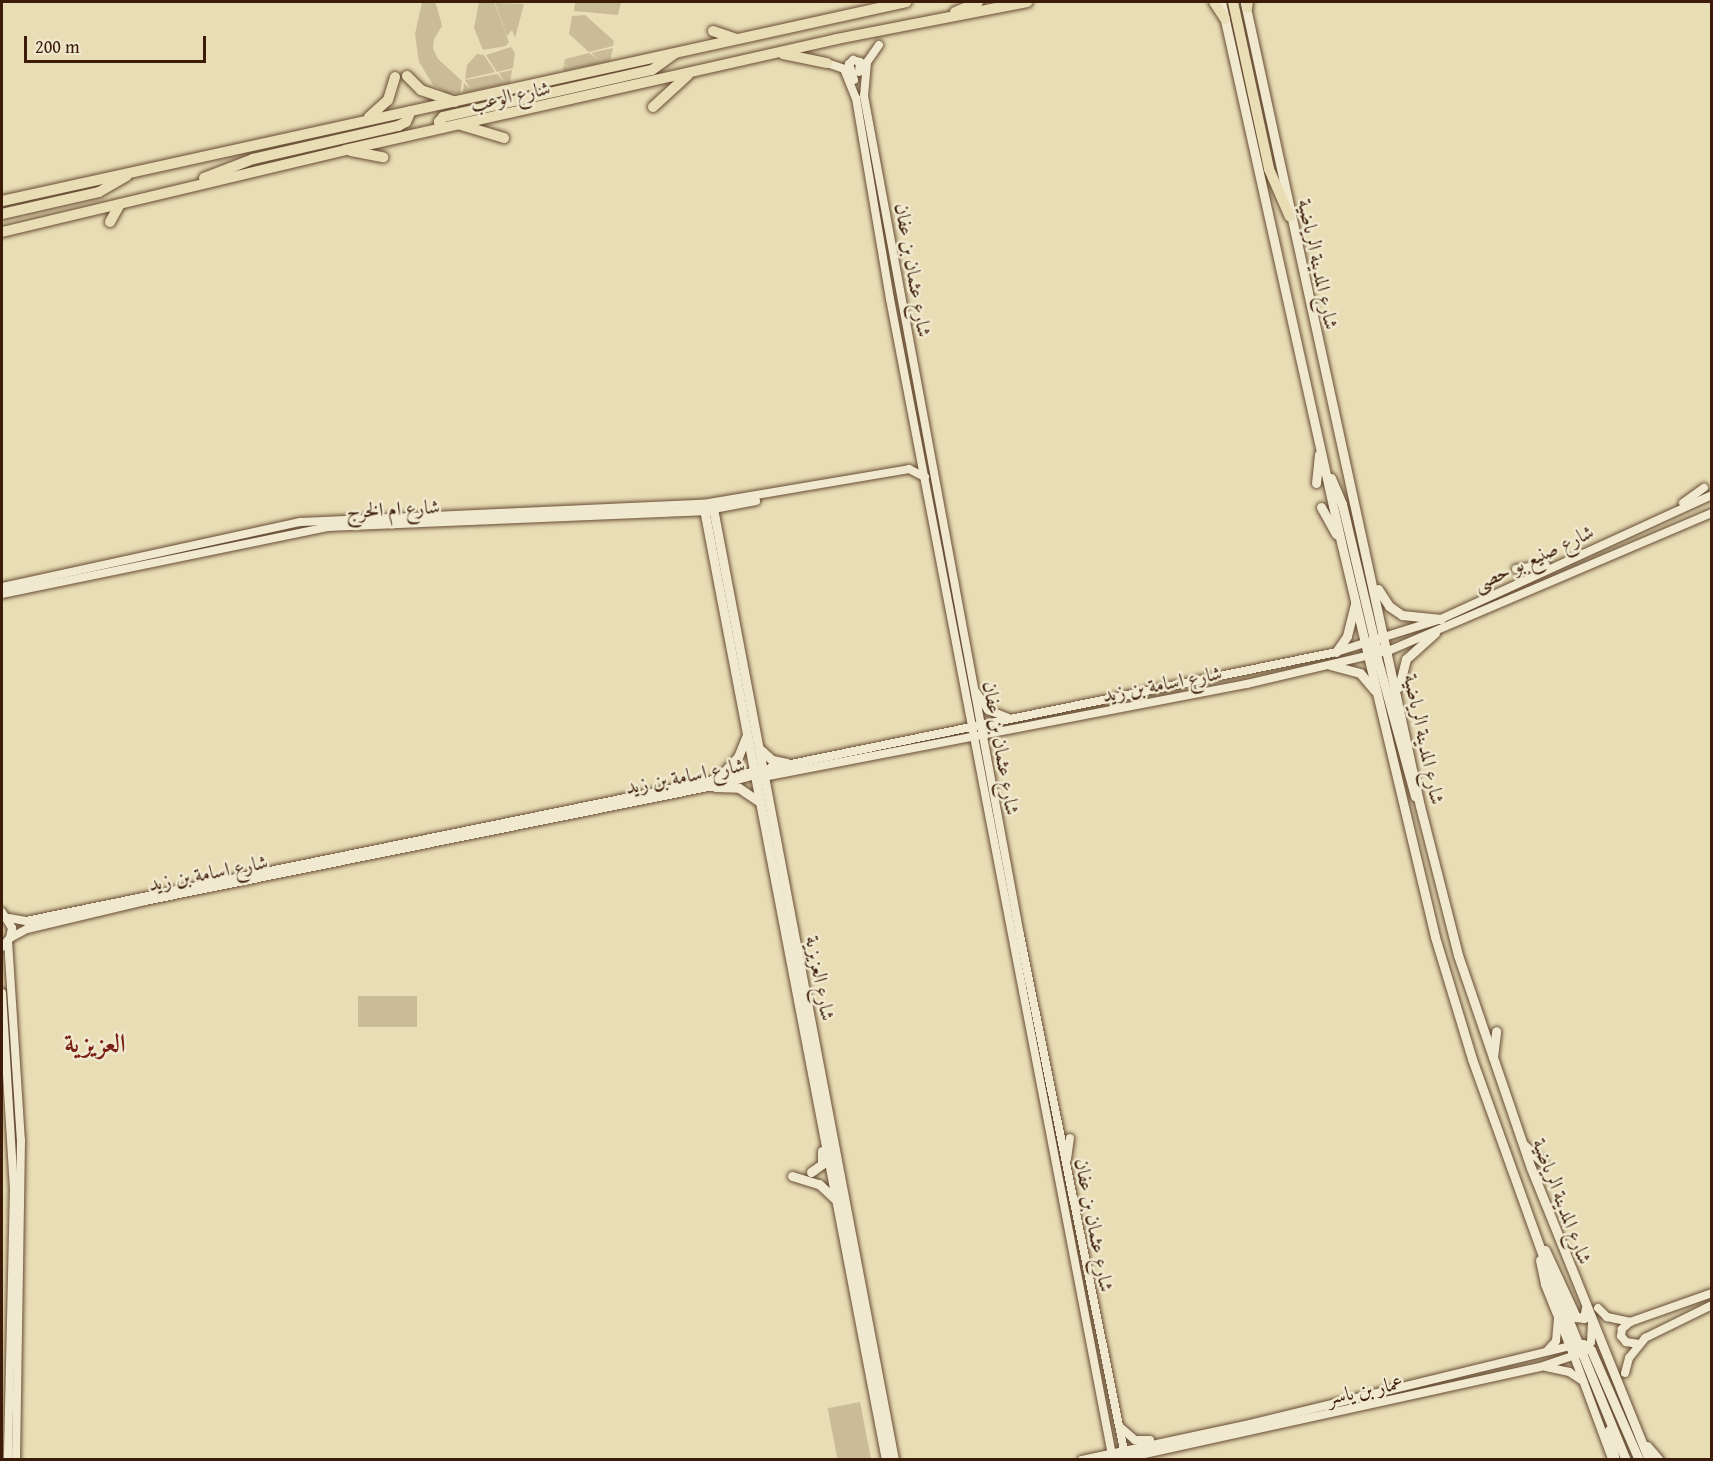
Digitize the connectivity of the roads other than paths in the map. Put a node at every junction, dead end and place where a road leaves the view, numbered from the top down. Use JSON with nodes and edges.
{"nodes":[{"id":1,"x":864,"y":2,"type":"edge"},
{"id":2,"x":906,"y":2,"type":"edge"},
{"id":3,"x":978,"y":2,"type":"edge"},
{"id":4,"x":1027,"y":2,"type":"edge"},
{"id":5,"x":1214,"y":2,"type":"edge"},
{"id":6,"x":1221,"y":2,"type":"edge"},
{"id":7,"x":1233,"y":2,"type":"edge"},
{"id":8,"x":1246,"y":4,"type":"edge"},
{"id":9,"x":845,"y":15,"type":"junction"},
{"id":10,"x":945,"y":18,"type":"junction"},
{"id":11,"x":1225,"y":19,"type":"junction"},
{"id":12,"x":713,"y":31,"type":"dead end"},
{"id":13,"x":736,"y":39,"type":"junction"},
{"id":14,"x":879,"y":45,"type":"dead end"},
{"id":15,"x":675,"y":53,"type":"junction"},
{"id":16,"x":779,"y":53,"type":"junction"},
{"id":17,"x":827,"y":63,"type":"joint"},
{"id":18,"x":689,"y":75,"type":"junction"},
{"id":19,"x":860,"y":97,"type":"junction"},
{"id":20,"x":455,"y":102,"type":"junction"},
{"id":21,"x":653,"y":107,"type":"dead end"},
{"id":22,"x":406,"y":115,"type":"junction"},
{"id":23,"x":359,"y":122,"type":"junction"},
{"id":24,"x":458,"y":124,"type":"junction"},
{"id":25,"x":442,"y":128,"type":"junction"},
{"id":26,"x":428,"y":131,"type":"junction"},
{"id":27,"x":504,"y":138,"type":"dead end"},
{"id":28,"x":345,"y":150,"type":"junction"},
{"id":29,"x":383,"y":158,"type":"dead end"},
{"id":30,"x":130,"y":174,"type":"junction"},
{"id":31,"x":191,"y":187,"type":"junction"},
{"id":32,"x":2,"y":201,"type":"edge"},
{"id":33,"x":119,"y":206,"type":"junction"},
{"id":34,"x":15,"y":211,"type":"junction"},
{"id":35,"x":2,"y":214,"type":"edge"},
{"id":36,"x":1290,"y":217,"type":"junction"},
{"id":37,"x":2,"y":219,"type":"edge"},
{"id":38,"x":111,"y":222,"type":"dead end"},
{"id":39,"x":2,"y":232,"type":"edge"},
{"id":40,"x":1320,"y":442,"type":"junction"},
{"id":41,"x":921,"y":454,"type":"junction"},
{"id":42,"x":1324,"y":465,"type":"junction"},
{"id":43,"x":909,"y":469,"type":"junction"},
{"id":44,"x":925,"y":477,"type":"junction"},
{"id":45,"x":1316,"y":483,"type":"dead end"},
{"id":46,"x":1704,"y":488,"type":"dead end"},
{"id":47,"x":1712,"y":495,"type":"edge"},
{"id":48,"x":708,"y":507,"type":"junction"},
{"id":49,"x":1321,"y":507,"type":"dead end"},
{"id":50,"x":1668,"y":513,"type":"junction"},
{"id":51,"x":1712,"y":513,"type":"edge"},
{"id":52,"x":1341,"y":542,"type":"junction"},
{"id":53,"x":724,"y":560,"type":"junction"},
{"id":54,"x":1561,"y":561,"type":"junction"},
{"id":55,"x":735,"y":566,"type":"dead end"},
{"id":56,"x":1516,"y":569,"type":"dead end"},
{"id":57,"x":1373,"y":580,"type":"junction"},
{"id":58,"x":2,"y":587,"type":"edge"},
{"id":59,"x":2,"y":594,"type":"edge"},
{"id":60,"x":1356,"y":601,"type":"junction"},
{"id":61,"x":1441,"y":619,"type":"junction"},
{"id":62,"x":1435,"y":633,"type":"junction"},
{"id":63,"x":1385,"y":639,"type":"junction"},
{"id":64,"x":1370,"y":643,"type":"junction"},
{"id":65,"x":1388,"y":651,"type":"junction"},
{"id":66,"x":1336,"y":652,"type":"junction"},
{"id":67,"x":1372,"y":655,"type":"junction"},
{"id":68,"x":1330,"y":665,"type":"junction"},
{"id":69,"x":974,"y":689,"type":"junction"},
{"id":70,"x":1398,"y":695,"type":"junction"},
{"id":71,"x":1378,"y":697,"type":"junction"},
{"id":72,"x":969,"y":707,"type":"junction"},
{"id":73,"x":1012,"y":719,"type":"junction"},
{"id":74,"x":976,"y":726,"type":"junction"},
{"id":75,"x":960,"y":730,"type":"junction"},
{"id":76,"x":746,"y":734,"type":"junction"},
{"id":77,"x":978,"y":736,"type":"junction"},
{"id":78,"x":952,"y":741,"type":"junction"},
{"id":79,"x":761,"y":750,"type":"junction"},
{"id":80,"x":978,"y":756,"type":"junction"},
{"id":81,"x":788,"y":763,"type":"junction"},
{"id":82,"x":764,"y":771,"type":"junction"},
{"id":83,"x":752,"y":773,"type":"junction"},
{"id":84,"x":720,"y":776,"type":"junction"},
{"id":85,"x":709,"y":787,"type":"junction"},
{"id":86,"x":758,"y":801,"type":"junction"},
{"id":87,"x":1420,"y":806,"type":"junction"},
{"id":88,"x":5,"y":915,"type":"edge"},
{"id":89,"x":7,"y":942,"type":"edge"},
{"id":90,"x":2,"y":993,"type":"edge"},
{"id":91,"x":1496,"y":1031,"type":"dead end"},
{"id":92,"x":1492,"y":1062,"type":"junction"},
{"id":93,"x":802,"y":1064,"type":"dead end"},
{"id":94,"x":812,"y":1073,"type":"junction"},
{"id":95,"x":820,"y":1110,"type":"junction"},
{"id":96,"x":1070,"y":1138,"type":"dead end"},
{"id":97,"x":1521,"y":1142,"type":"junction"},
{"id":98,"x":1542,"y":1162,"type":"dead end"},
{"id":99,"x":1066,"y":1165,"type":"junction"},
{"id":100,"x":811,"y":1172,"type":"dead end"},
{"id":101,"x":792,"y":1176,"type":"dead end"},
{"id":102,"x":837,"y":1200,"type":"junction"},
{"id":103,"x":1534,"y":1232,"type":"junction"},
{"id":104,"x":1540,"y":1246,"type":"junction"},
{"id":105,"x":1712,"y":1293,"type":"edge"},
{"id":106,"x":1712,"y":1305,"type":"edge"},
{"id":107,"x":1586,"y":1308,"type":"junction"},
{"id":108,"x":1598,"y":1308,"type":"dead end"},
{"id":109,"x":1558,"y":1316,"type":"junction"},
{"id":110,"x":1591,"y":1319,"type":"junction"},
{"id":111,"x":1630,"y":1322,"type":"junction"},
{"id":112,"x":1638,"y":1344,"type":"junction"},
{"id":113,"x":1579,"y":1349,"type":"junction"},
{"id":114,"x":1542,"y":1354,"type":"junction"},
{"id":115,"x":1540,"y":1367,"type":"junction"},
{"id":116,"x":1625,"y":1373,"type":"dead end"},
{"id":117,"x":1585,"y":1384,"type":"junction"},
{"id":118,"x":1603,"y":1404,"type":"junction"},
{"id":119,"x":1250,"y":1424,"type":"junction"},
{"id":120,"x":1120,"y":1425,"type":"junction"},
{"id":121,"x":1637,"y":1431,"type":"junction"},
{"id":122,"x":1120,"y":1456,"type":"edge"},
{"id":123,"x":8,"y":1460,"type":"edge"},
{"id":124,"x":16,"y":1460,"type":"edge"},
{"id":125,"x":886,"y":1460,"type":"edge"},
{"id":126,"x":894,"y":1460,"type":"edge"},
{"id":127,"x":1082,"y":1460,"type":"edge"},
{"id":128,"x":1613,"y":1460,"type":"edge"},
{"id":129,"x":1626,"y":1460,"type":"edge"},
{"id":130,"x":1638,"y":1460,"type":"edge"},
{"id":131,"x":1649,"y":1460,"type":"edge"},
{"id":132,"x":1659,"y":1460,"type":"edge"}],
"edges":[{"from":1,"to":9,"type":"main road"},
{"from":2,"to":9,"type":"main road","name":"شارع الوعب"},
{"from":3,"to":10,"type":"main road"},
{"from":4,"to":10,"type":"main road","name":"شارع الوعب"},
{"from":5,"to":11,"type":"main road"},
{"from":6,"to":11,"type":"main road","name":"شارع المدينة الرياضية"},
{"from":7,"to":36,"type":"main road"},
{"from":8,"to":36,"type":"main road","name":"شارع المدينة الرياضية"},
{"from":9,"to":13,"type":"main road","name":"شارع الوعب"},
{"from":10,"to":16,"type":"main road","name":"شارع الوعب"},
{"from":11,"to":40,"type":"main road","name":"شارع المدينة الرياضية"},
{"from":12,"to":13,"type":"main road"},
{"from":13,"to":15,"type":"main road","name":"شارع الوعب"},
{"from":14,"to":19,"type":"street","name":"شارع عثمان بن عفان"},
{"from":15,"to":20,"type":"main road","name":"شارع الوعب"},
{"from":15,"to":25,"type":"main road"},
{"from":16,"to":17,"type":"main road"},
{"from":16,"to":18,"type":"main road","name":"شارع الوعب"},
{"from":17,"to":19,"type":"street","name":"شارع عثمان بن عفان"},
{"from":18,"to":21,"type":"main road"},
{"from":18,"to":24,"type":"main road","name":"شارع الوعب"},
{"from":19,"to":41,"type":"street","name":"شارع عثمان بن عفان"},
{"from":19,"to":69,"type":"street","name":"شارع عثمان بن عفان"},
{"from":20,"to":22,"type":"main road","name":"شارع الوعب"},
{"from":20,"to":23,"type":"main road"},
{"from":22,"to":23,"type":"main road","name":"شارع الوعب"},
{"from":22,"to":26,"type":"main road"},
{"from":22,"to":31,"type":"main road"},
{"from":23,"to":30,"type":"main road","name":"شارع الوعب"},
{"from":24,"to":25,"type":"main road","name":"شارع الوعب"},
{"from":24,"to":27,"type":"main road"},
{"from":25,"to":26,"type":"main road","name":"شارع الوعب"},
{"from":26,"to":28,"type":"main road","name":"شارع الوعب"},
{"from":28,"to":29,"type":"main road"},
{"from":28,"to":31,"type":"main road","name":"شارع الوعب"},
{"from":30,"to":32,"type":"main road","name":"شارع الوعب"},
{"from":30,"to":34,"type":"main road"},
{"from":31,"to":33,"type":"main road","name":"شارع الوعب"},
{"from":33,"to":38,"type":"main road"},
{"from":33,"to":39,"type":"main road","name":"شارع الوعب"},
{"from":34,"to":35,"type":"main road"},
{"from":34,"to":37,"type":"main road"},
{"from":36,"to":57,"type":"main road","name":"شارع المدينة الرياضية"},
{"from":40,"to":42,"type":"main road","name":"شارع المدينة الرياضية"},
{"from":40,"to":45,"type":"main road"},
{"from":41,"to":43,"type":"street"},
{"from":41,"to":44,"type":"street","name":"شارع عثمان بن عفان"},
{"from":42,"to":52,"type":"main road","name":"شارع المدينة الرياضية"},
{"from":42,"to":64,"type":"main road"},
{"from":43,"to":44,"type":"street"},
{"from":43,"to":48,"type":"street","name":"شارع ام الخرج"},
{"from":44,"to":72,"type":"street","name":"شارع عثمان بن عفان"},
{"from":46,"to":50,"type":"street"},
{"from":47,"to":50,"type":"street","name":"شارع صنيع بو حصى"},
{"from":48,"to":53,"type":"main road","name":"شارع العزيزية"},
{"from":48,"to":58,"type":"street","name":"شارع ام الخرج"},
{"from":48,"to":59,"type":"street","name":"شارع ام الخرج"},
{"from":48,"to":76,"type":"main road","name":"شارع العزيزية"},
{"from":49,"to":52,"type":"main road"},
{"from":50,"to":54,"type":"street","name":"شارع صنيع بو حصى"},
{"from":51,"to":62,"type":"street","name":"شارع صنيع بو حصى"},
{"from":52,"to":60,"type":"main road","name":"شارع المدينة الرياضية"},
{"from":53,"to":55,"type":"main road"},
{"from":53,"to":79,"type":"main road","name":"شارع العزيزية"},
{"from":54,"to":56,"type":"street"},
{"from":54,"to":61,"type":"street","name":"شارع صنيع بو حصى"},
{"from":57,"to":61,"type":"main road"},
{"from":57,"to":63,"type":"main road","name":"شارع المدينة الرياضية"},
{"from":60,"to":64,"type":"main road","name":"شارع المدينة الرياضية"},
{"from":60,"to":66,"type":"main road"},
{"from":61,"to":63,"type":"street","name":"شارع صنيع بو حصى"},
{"from":62,"to":65,"type":"street","name":"شارع صنيع بو حصى"},
{"from":62,"to":70,"type":"main road"},
{"from":63,"to":64,"type":"street","name":"شارع صنيع بو حصى"},
{"from":63,"to":65,"type":"main road","name":"شارع المدينة الرياضية"},
{"from":64,"to":65,"type":"main road"},
{"from":64,"to":66,"type":"street","name":"شارع اسامة بن زيد"},
{"from":64,"to":67,"type":"main road"},
{"from":65,"to":67,"type":"street","name":"شارع صنيع بو حصى"},
{"from":65,"to":70,"type":"main road","name":"شارع المدينة الرياضية"},
{"from":66,"to":73,"type":"street","name":"شارع اسامة بن زيد"},
{"from":67,"to":68,"type":"street","name":"شارع اسامة بن زيد"},
{"from":67,"to":71,"type":"main road","name":"شارع المدينة الرياضية"},
{"from":67,"to":87,"type":"main road"},
{"from":68,"to":71,"type":"main road"},
{"from":68,"to":77,"type":"street","name":"شارع اسامة بن زيد"},
{"from":69,"to":73,"type":"street"},
{"from":69,"to":74,"type":"street","name":"شارع عثمان بن عفان"},
{"from":70,"to":87,"type":"main road","name":"شارع المدينة الرياضية"},
{"from":71,"to":103,"type":"main road","name":"شارع المدينة الرياضية"},
{"from":72,"to":74,"type":"street","name":"شارع عثمان بن عفان"},
{"from":72,"to":75,"type":"street"},
{"from":73,"to":74,"type":"street","name":"شارع اسامة بن زيد"},
{"from":74,"to":75,"type":"street","name":"شارع اسامة بن زيد"},
{"from":74,"to":77,"type":"street","name":"شارع عثمان بن عفان"},
{"from":75,"to":81,"type":"street","name":"شارع اسامة بن زيد"},
{"from":76,"to":83,"type":"main road","name":"شارع العزيزية"},
{"from":76,"to":84,"type":"main road"},
{"from":77,"to":78,"type":"street","name":"شارع اسامة بن زيد"},
{"from":77,"to":80,"type":"street","name":"شارع عثمان بن عفان"},
{"from":77,"to":99,"type":"street","name":"شارع عثمان بن عفان"},
{"from":78,"to":80,"type":"street"},
{"from":78,"to":82,"type":"street","name":"شارع اسامة بن زيد"},
{"from":79,"to":81,"type":"main road"},
{"from":79,"to":82,"type":"main road","name":"شارع العزيزية"},
{"from":80,"to":122,"type":"street","name":"شارع عثمان بن عفان"},
{"from":81,"to":82,"type":"street","name":"شارع اسامة بن زيد"},
{"from":82,"to":83,"type":"main road"},
{"from":82,"to":126,"type":"main road","name":"شارع العزيزية"},
{"from":83,"to":84,"type":"street","name":"شارع اسامة بن زيد"},
{"from":83,"to":85,"type":"main road"},
{"from":83,"to":86,"type":"main road","name":"شارع العزيزية"},
{"from":84,"to":88,"type":"street","name":"شارع اسامة بن زيد"},
{"from":85,"to":86,"type":"main road"},
{"from":85,"to":89,"type":"street","name":"شارع اسامة بن زيد"},
{"from":86,"to":94,"type":"main road","name":"شارع العزيزية"},
{"from":87,"to":92,"type":"main road","name":"شارع المدينة الرياضية"},
{"from":88,"to":89,"type":"street"},
{"from":89,"to":124,"type":"street"},
{"from":90,"to":123,"type":"street"},
{"from":91,"to":92,"type":"main road"},
{"from":92,"to":97,"type":"main road","name":"شارع المدينة الرياضية"},
{"from":93,"to":94,"type":"main road"},
{"from":94,"to":95,"type":"main road","name":"شارع العزيزية"},
{"from":95,"to":100,"type":"main road"},
{"from":95,"to":102,"type":"main road","name":"شارع العزيزية"},
{"from":96,"to":99,"type":"street"},
{"from":97,"to":98,"type":"main road"},
{"from":97,"to":107,"type":"main road","name":"شارع المدينة الرياضية"},
{"from":99,"to":120,"type":"street","name":"شارع عثمان بن عفان"},
{"from":101,"to":102,"type":"main road"},
{"from":102,"to":125,"type":"main road","name":"شارع العزيزية"},
{"from":103,"to":104,"type":"main road","name":"شارع المدينة الرياضية"},
{"from":103,"to":107,"type":"main road"},
{"from":104,"to":109,"type":"main road"},
{"from":104,"to":113,"type":"main road","name":"شارع المدينة الرياضية"},
{"from":105,"to":111,"type":"street"},
{"from":106,"to":112,"type":"street"},
{"from":107,"to":110,"type":"main road","name":"شارع المدينة الرياضية"},
{"from":108,"to":111,"type":"street"},
{"from":109,"to":113,"type":"main road"},
{"from":109,"to":114,"type":"street"},
{"from":110,"to":113,"type":"street"},
{"from":110,"to":121,"type":"main road","name":"شارع المدينة الرياضية"},
{"from":111,"to":112,"type":"street"},
{"from":112,"to":116,"type":"street"},
{"from":113,"to":114,"type":"street","name":"عمار بن ياسر"},
{"from":113,"to":115,"type":"street","name":"عمار بن ياسر"},
{"from":113,"to":117,"type":"street","name":"شارع المدينة الرياضية"},
{"from":113,"to":118,"type":"main road","name":"شارع المدينة الرياضية"},
{"from":113,"to":130,"type":"main road"},
{"from":114,"to":119,"type":"street","name":"عمار بن ياسر"},
{"from":115,"to":117,"type":"street"},
{"from":115,"to":122,"type":"street","name":"عمار بن ياسر"},
{"from":117,"to":128,"type":"street","name":"شارع المدينة الرياضية"},
{"from":118,"to":128,"type":"main road"},
{"from":118,"to":129,"type":"main road","name":"شارع المدينة الرياضية"},
{"from":119,"to":120,"type":"street"},
{"from":119,"to":122,"type":"street","name":"عمار بن ياسر"},
{"from":120,"to":122,"type":"street","name":"شارع عثمان بن عفان"},
{"from":121,"to":131,"type":"main road","name":"شارع المدينة الرياضية"},
{"from":121,"to":132,"type":"main road"},
{"from":122,"to":127,"type":"street","name":"عمار بن ياسر"}]}
